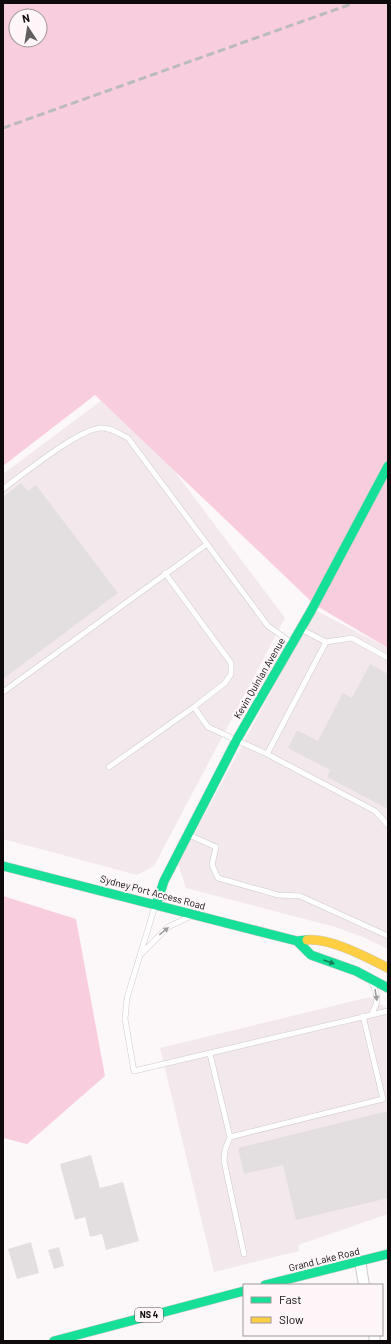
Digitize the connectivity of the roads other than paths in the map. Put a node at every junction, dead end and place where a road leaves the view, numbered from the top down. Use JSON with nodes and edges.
{"nodes":[{"id":1,"x":388,"y":466,"type":"edge"},
{"id":2,"x":3,"y":489,"type":"edge"},
{"id":3,"x":207,"y":544,"type":"junction"},
{"id":4,"x":165,"y":573,"type":"junction"},
{"id":5,"x":300,"y":629,"type":"junction"},
{"id":6,"x":326,"y":642,"type":"junction"},
{"id":7,"x":292,"y":643,"type":"junction"},
{"id":8,"x":388,"y":658,"type":"edge"},
{"id":9,"x":3,"y":692,"type":"edge"},
{"id":10,"x":194,"y":707,"type":"junction"},
{"id":11,"x":236,"y":741,"type":"junction"},
{"id":12,"x":267,"y":754,"type":"junction"},
{"id":13,"x":109,"y":767,"type":"dead end"},
{"id":14,"x":388,"y":825,"type":"edge"},
{"id":15,"x":188,"y":834,"type":"junction"},
{"id":16,"x":3,"y":866,"type":"edge"},
{"id":17,"x":156,"y":905,"type":"junction"},
{"id":18,"x":194,"y":915,"type":"junction"},
{"id":19,"x":388,"y":936,"type":"edge"},
{"id":20,"x":297,"y":941,"type":"junction"},
{"id":21,"x":140,"y":955,"type":"junction"},
{"id":22,"x":388,"y":968,"type":"edge"},
{"id":23,"x":369,"y":978,"type":"junction"},
{"id":24,"x":388,"y":988,"type":"edge"},
{"id":25,"x":388,"y":1010,"type":"edge"},
{"id":26,"x":372,"y":1014,"type":"junction"},
{"id":27,"x":363,"y":1016,"type":"junction"},
{"id":28,"x":210,"y":1054,"type":"junction"},
{"id":29,"x":230,"y":1137,"type":"junction"},
{"id":30,"x":244,"y":1254,"type":"dead end"},
{"id":31,"x":388,"y":1254,"type":"edge"},
{"id":32,"x":360,"y":1261,"type":"junction"},
{"id":33,"x":270,"y":1284,"type":"edge"},
{"id":34,"x":364,"y":1284,"type":"edge"},
{"id":35,"x":243,"y":1291,"type":"edge"},
{"id":36,"x":57,"y":1341,"type":"edge"}],
"edges":[{"from":1,"to":5,"type":"main road","name":"Kevin Quinlan Avenue"},
{"from":2,"to":3,"type":"lane"},
{"from":3,"to":4,"type":"lane"},
{"from":3,"to":7,"type":"lane"},
{"from":4,"to":9,"type":"lane"},
{"from":4,"to":10,"type":"lane"},
{"from":5,"to":6,"type":"lane"},
{"from":5,"to":7,"type":"main road","name":"Kevin Quinlan Avenue"},
{"from":6,"to":8,"type":"lane"},
{"from":6,"to":12,"type":"lane"},
{"from":7,"to":11,"type":"main road","name":"Kevin Quinlan Avenue"},
{"from":10,"to":11,"type":"lane"},
{"from":10,"to":13,"type":"lane"},
{"from":11,"to":12,"type":"lane"},
{"from":11,"to":15,"type":"main road","name":"Kevin Quinlan Avenue"},
{"from":12,"to":14,"type":"lane"},
{"from":15,"to":17,"type":"main road","name":"Kevin Quinlan Avenue"},
{"from":15,"to":19,"type":"lane"},
{"from":16,"to":17,"type":"main road","name":"Sydney Port Access Road"},
{"from":17,"to":18,"type":"main road","name":"Sydney Port Access Road"},
{"from":17,"to":21,"type":"lane"},
{"from":18,"to":20,"type":"main road","name":"Sydney Port Access Road"},
{"from":21,"to":18,"type":"lane","one_way":true},
{"from":20,"to":22,"type":"main road","name":"Sydney Port Access Road"},
{"from":20,"to":23,"type":"main road","one_way":true},
{"from":21,"to":28,"type":"lane"},
{"from":23,"to":24,"type":"main road"},
{"from":23,"to":26,"type":"lane","one_way":true},
{"from":25,"to":26,"type":"lane"},
{"from":26,"to":27,"type":"lane"},
{"from":27,"to":28,"type":"lane"},
{"from":27,"to":29,"type":"lane"},
{"from":28,"to":29,"type":"lane"},
{"from":29,"to":30,"type":"lane"},
{"from":31,"to":32,"type":"main road","name":"Grand Lake Road"},
{"from":32,"to":33,"type":"main road","name":"Grand Lake Road"},
{"from":32,"to":34,"type":"street"},
{"from":35,"to":36,"type":"main road","number":"NS 4"}]}
